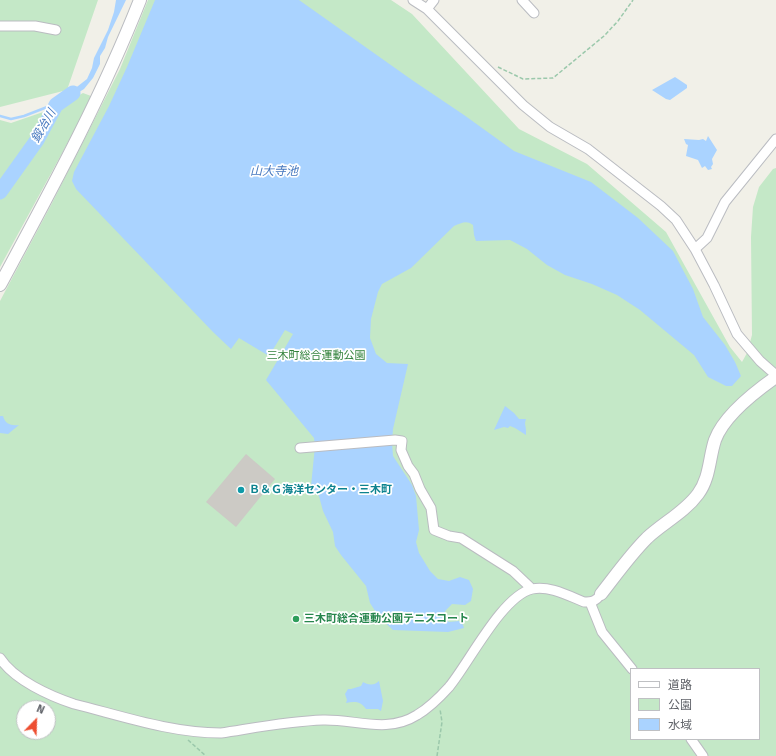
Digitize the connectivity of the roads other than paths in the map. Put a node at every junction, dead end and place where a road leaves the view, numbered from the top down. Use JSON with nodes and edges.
{"nodes":[{"id":1,"x":140,"y":0,"type":"edge"},
{"id":2,"x":413,"y":0,"type":"edge"},
{"id":3,"x":434,"y":0,"type":"edge"},
{"id":4,"x":522,"y":0,"type":"edge"},
{"id":5,"x":427,"y":9,"type":"junction"},
{"id":6,"x":534,"y":13,"type":"dead end"},
{"id":7,"x":0,"y":26,"type":"edge"},
{"id":8,"x":56,"y":30,"type":"dead end"},
{"id":9,"x":776,"y":139,"type":"edge"},
{"id":10,"x":695,"y":249,"type":"junction"},
{"id":11,"x":1,"y":281,"type":"edge"},
{"id":12,"x":776,"y":376,"type":"edge"},
{"id":13,"x":300,"y":448,"type":"dead end"},
{"id":14,"x":532,"y":589,"type":"junction"},
{"id":15,"x":601,"y":594,"type":"joint"},
{"id":16,"x":590,"y":602,"type":"junction"},
{"id":17,"x":0,"y":658,"type":"edge"},
{"id":18,"x":631,"y":668,"type":"edge"},
{"id":19,"x":692,"y":740,"type":"edge"},
{"id":20,"x":703,"y":756,"type":"edge"}],
"edges":[{"from":1,"to":11,"type":"street"},
{"from":2,"to":5,"type":"street"},
{"from":3,"to":5,"type":"street"},
{"from":4,"to":6,"type":"street"},
{"from":5,"to":10,"type":"street"},
{"from":7,"to":8,"type":"street"},
{"from":9,"to":10,"type":"street"},
{"from":10,"to":12,"type":"street"},
{"from":12,"to":15,"type":"street"},
{"from":13,"to":14,"type":"street"},
{"from":14,"to":16,"type":"street"},
{"from":14,"to":17,"type":"street"},
{"from":15,"to":16,"type":"street"},
{"from":16,"to":18,"type":"street"},
{"from":19,"to":20,"type":"street"}]}
